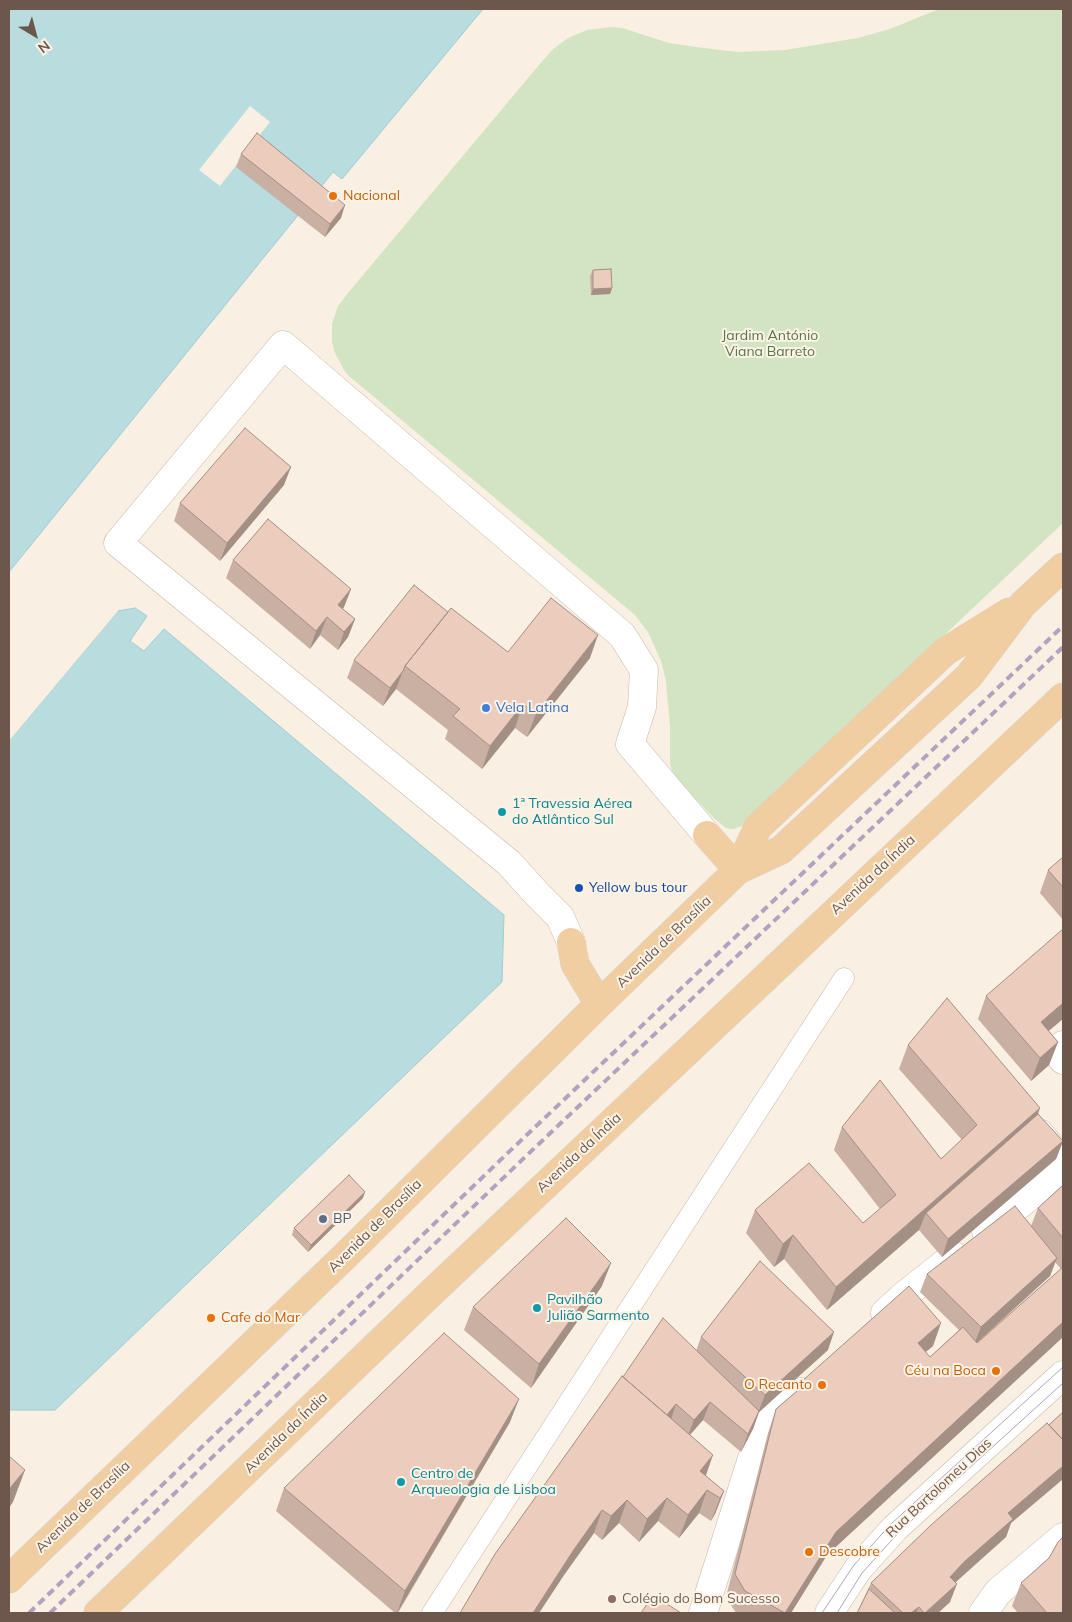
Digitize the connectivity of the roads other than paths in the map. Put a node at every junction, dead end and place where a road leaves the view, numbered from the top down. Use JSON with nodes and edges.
{"nodes":[{"id":1,"x":1063,"y":567,"type":"edge"},
{"id":2,"x":1063,"y":697,"type":"edge"},
{"id":3,"x":707,"y":836,"type":"joint"},
{"id":4,"x":738,"y":870,"type":"junction"},
{"id":5,"x":571,"y":942,"type":"joint"},
{"id":6,"x":844,"y":978,"type":"dead end"},
{"id":7,"x":599,"y":1004,"type":"junction"},
{"id":8,"x":1063,"y":1045,"type":"edge"},
{"id":9,"x":1063,"y":1060,"type":"edge"},
{"id":10,"x":1033,"y":1118,"type":"edge"},
{"id":11,"x":1063,"y":1155,"type":"edge"},
{"id":12,"x":1063,"y":1170,"type":"edge"},
{"id":13,"x":865,"y":1331,"type":"edge"},
{"id":14,"x":1063,"y":1375,"type":"edge"},
{"id":15,"x":817,"y":1376,"type":"edge"},
{"id":16,"x":1063,"y":1537,"type":"edge"},
{"id":17,"x":9,"y":1578,"type":"edge"},
{"id":18,"x":98,"y":1613,"type":"edge"},
{"id":19,"x":432,"y":1613,"type":"edge"},
{"id":20,"x":703,"y":1613,"type":"edge"},
{"id":21,"x":828,"y":1613,"type":"edge"},
{"id":22,"x":983,"y":1613,"type":"edge"}],
"edges":[{"from":1,"to":4,"type":"main road","name":"Avenida de Brasília"},
{"from":2,"to":18,"type":"main road","name":"Avenida da Índia"},
{"from":3,"to":4,"type":"main road"},
{"from":3,"to":5,"type":"street"},
{"from":4,"to":7,"type":"main road","name":"Avenida de Brasília"},
{"from":5,"to":7,"type":"main road"},
{"from":6,"to":19,"type":"street"},
{"from":7,"to":17,"type":"main road","name":"Avenida de Brasília"},
{"from":8,"to":9,"type":"street"},
{"from":10,"to":11,"type":"street"},
{"from":12,"to":13,"type":"street"},
{"from":14,"to":21,"type":"street","name":"Rua Bartolomeu Dias"},
{"from":15,"to":20,"type":"street"},
{"from":16,"to":22,"type":"street"}]}
